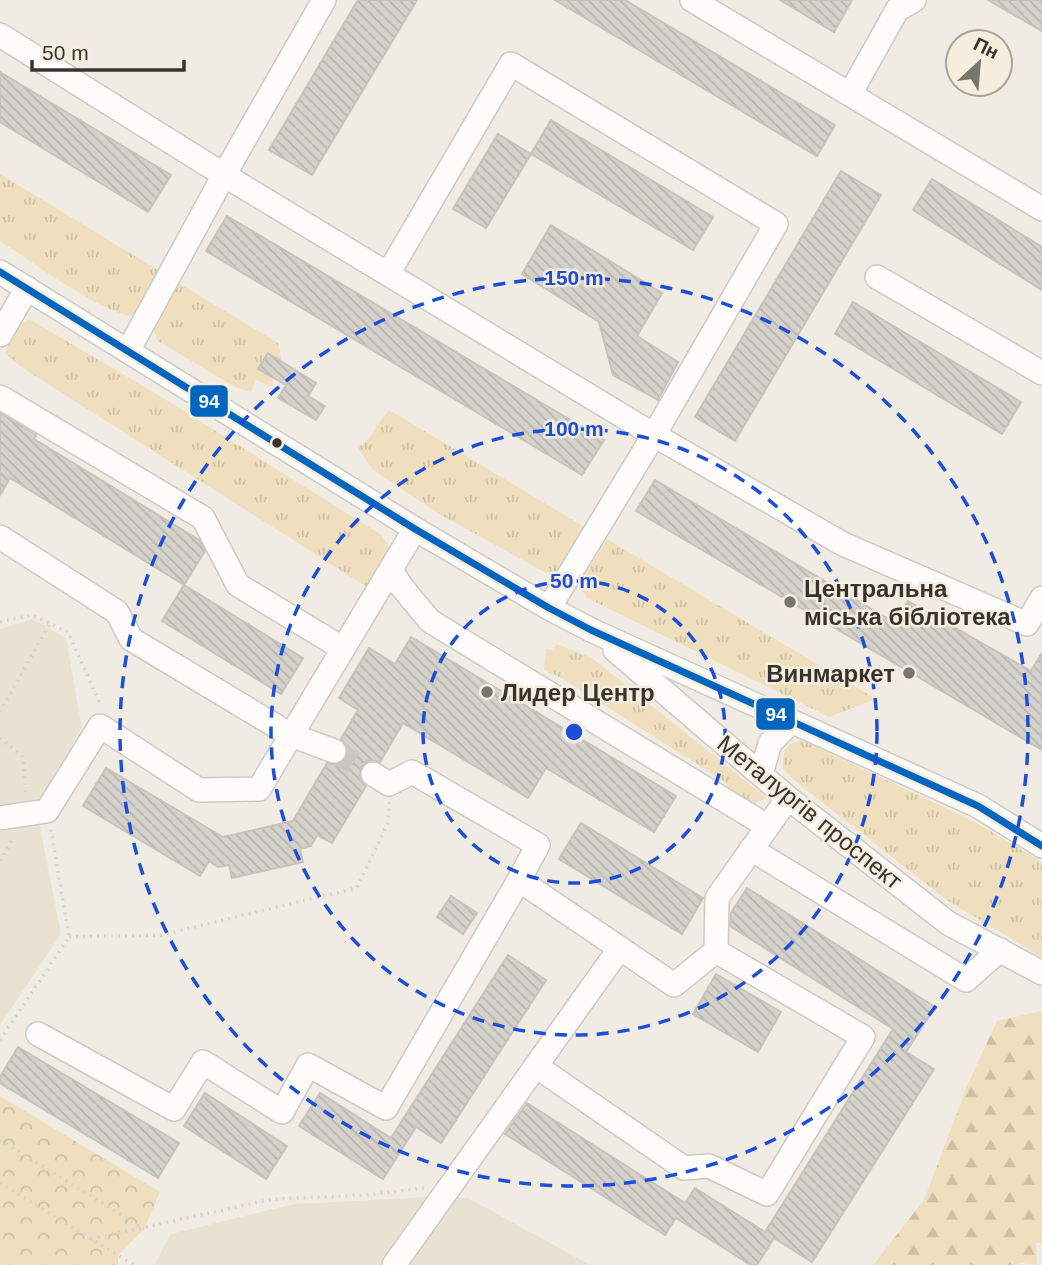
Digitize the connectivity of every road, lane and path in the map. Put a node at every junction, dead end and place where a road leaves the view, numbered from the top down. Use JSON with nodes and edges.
{"nodes":[{"id":1,"x":324,"y":0,"type":"edge"},
{"id":2,"x":914,"y":0,"type":"edge"},
{"id":3,"x":699,"y":2,"type":"edge"},
{"id":4,"x":0,"y":35,"type":"edge"},
{"id":5,"x":850,"y":94,"type":"junction"},
{"id":6,"x":224,"y":175,"type":"junction"},
{"id":7,"x":1042,"y":209,"type":"edge"},
{"id":8,"x":0,"y":272,"type":"edge"},
{"id":9,"x":388,"y":274,"type":"junction"},
{"id":10,"x":877,"y":277,"type":"dead end"},
{"id":11,"x":27,"y":288,"type":"junction"},
{"id":12,"x":0,"y":335,"type":"edge"},
{"id":13,"x":128,"y":351,"type":"junction"},
{"id":14,"x":1042,"y":373,"type":"edge"},
{"id":15,"x":0,"y":397,"type":"edge"},
{"id":16,"x":654,"y":435,"type":"junction"},
{"id":17,"x":415,"y":529,"type":"junction"},
{"id":18,"x":0,"y":537,"type":"edge"},
{"id":19,"x":391,"y":570,"type":"junction"},
{"id":20,"x":1042,"y":598,"type":"edge"},
{"id":21,"x":550,"y":608,"type":"junction"},
{"id":22,"x":0,"y":622,"type":"edge"},
{"id":23,"x":50,"y":622,"type":"junction"},
{"id":24,"x":591,"y":630,"type":"junction"},
{"id":25,"x":342,"y":648,"type":"junction"},
{"id":26,"x":0,"y":712,"type":"edge"},
{"id":27,"x":791,"y":722,"type":"junction"},
{"id":28,"x":100,"y":726,"type":"junction"},
{"id":29,"x":291,"y":735,"type":"junction"},
{"id":30,"x":334,"y":751,"type":"tunnel mouth"},
{"id":31,"x":761,"y":774,"type":"junction"},
{"id":32,"x":381,"y":779,"type":"joint"},
{"id":33,"x":788,"y":798,"type":"junction"},
{"id":34,"x":47,"y":811,"type":"junction"},
{"id":35,"x":0,"y":818,"type":"edge"},
{"id":36,"x":767,"y":826,"type":"junction"},
{"id":37,"x":1042,"y":846,"type":"edge"},
{"id":38,"x":751,"y":849,"type":"junction"},
{"id":39,"x":519,"y":880,"type":"junction"},
{"id":40,"x":69,"y":937,"type":"junction"},
{"id":41,"x":620,"y":948,"type":"junction"},
{"id":42,"x":1000,"y":950,"type":"junction"},
{"id":43,"x":716,"y":951,"type":"junction"},
{"id":44,"x":1042,"y":973,"type":"edge"},
{"id":45,"x":38,"y":1034,"type":"dead end"},
{"id":46,"x":0,"y":1040,"type":"edge"},
{"id":47,"x":536,"y":1066,"type":"junction"},
{"id":48,"x":0,"y":1140,"type":"edge"},
{"id":49,"x":0,"y":1183,"type":"edge"},
{"id":50,"x":452,"y":1184,"type":"junction"},
{"id":51,"x":144,"y":1229,"type":"junction"},
{"id":52,"x":91,"y":1239,"type":"junction"},
{"id":53,"x":118,"y":1255,"type":"junction"},
{"id":54,"x":118,"y":1265,"type":"edge"},
{"id":55,"x":134,"y":1265,"type":"edge"},
{"id":56,"x":394,"y":1265,"type":"edge"}],
"edges":[{"from":1,"to":6,"type":"street"},
{"from":2,"to":5,"type":"street"},
{"from":3,"to":5,"type":"street"},
{"from":4,"to":6,"type":"street"},
{"from":5,"to":7,"type":"street"},
{"from":6,"to":9,"type":"street"},
{"from":6,"to":13,"type":"street"},
{"from":8,"to":11,"type":"street","name":"Металургів проспект"},
{"from":9,"to":16,"type":"street"},
{"from":9,"to":16,"type":"street"},
{"from":10,"to":14,"type":"street"},
{"from":11,"to":12,"type":"street"},
{"from":11,"to":13,"type":"street","name":"Металургів проспект"},
{"from":13,"to":17,"type":"street","name":"Металургів проспект"},
{"from":15,"to":25,"type":"street"},
{"from":16,"to":20,"type":"street"},
{"from":16,"to":21,"type":"street"},
{"from":17,"to":19,"type":"street"},
{"from":17,"to":21,"type":"street","name":"Металургів проспект"},
{"from":18,"to":29,"type":"street"},
{"from":19,"to":25,"type":"street"},
{"from":19,"to":36,"type":"street"},
{"from":21,"to":24,"type":"street","name":"Металургів проспект"},
{"from":22,"to":23,"type":"path"},
{"from":23,"to":26,"type":"path"},
{"from":23,"to":28,"type":"path"},
{"from":24,"to":27,"type":"street","name":"Металургів проспект"},
{"from":24,"to":31,"type":"street","name":"Металургів проспект"},
{"from":25,"to":29,"type":"street"},
{"from":27,"to":31,"type":"street"},
{"from":27,"to":37,"type":"street","name":"Металургів проспект"},
{"from":28,"to":29,"type":"street"},
{"from":28,"to":34,"type":"street"},
{"from":29,"to":30,"type":"street"},
{"from":31,"to":33,"type":"street","name":"Металургів проспект"},
{"from":32,"to":39,"type":"street"},
{"from":32,"to":40,"type":"path"},
{"from":33,"to":36,"type":"street"},
{"from":33,"to":42,"type":"street","name":"Металургів проспект"},
{"from":34,"to":35,"type":"street"},
{"from":34,"to":40,"type":"path"},
{"from":36,"to":38,"type":"street"},
{"from":38,"to":42,"type":"street"},
{"from":38,"to":43,"type":"street"},
{"from":39,"to":41,"type":"street"},
{"from":39,"to":45,"type":"street"},
{"from":40,"to":46,"type":"path"},
{"from":41,"to":43,"type":"street"},
{"from":41,"to":47,"type":"street"},
{"from":42,"to":44,"type":"street","name":"Металургів проспект"},
{"from":43,"to":47,"type":"street"},
{"from":47,"to":50,"type":"street"},
{"from":48,"to":51,"type":"path"},
{"from":49,"to":52,"type":"path"},
{"from":50,"to":51,"type":"path"},
{"from":50,"to":56,"type":"street"},
{"from":51,"to":52,"type":"path"},
{"from":52,"to":53,"type":"path"},
{"from":53,"to":54,"type":"path"},
{"from":53,"to":55,"type":"path"}]}
